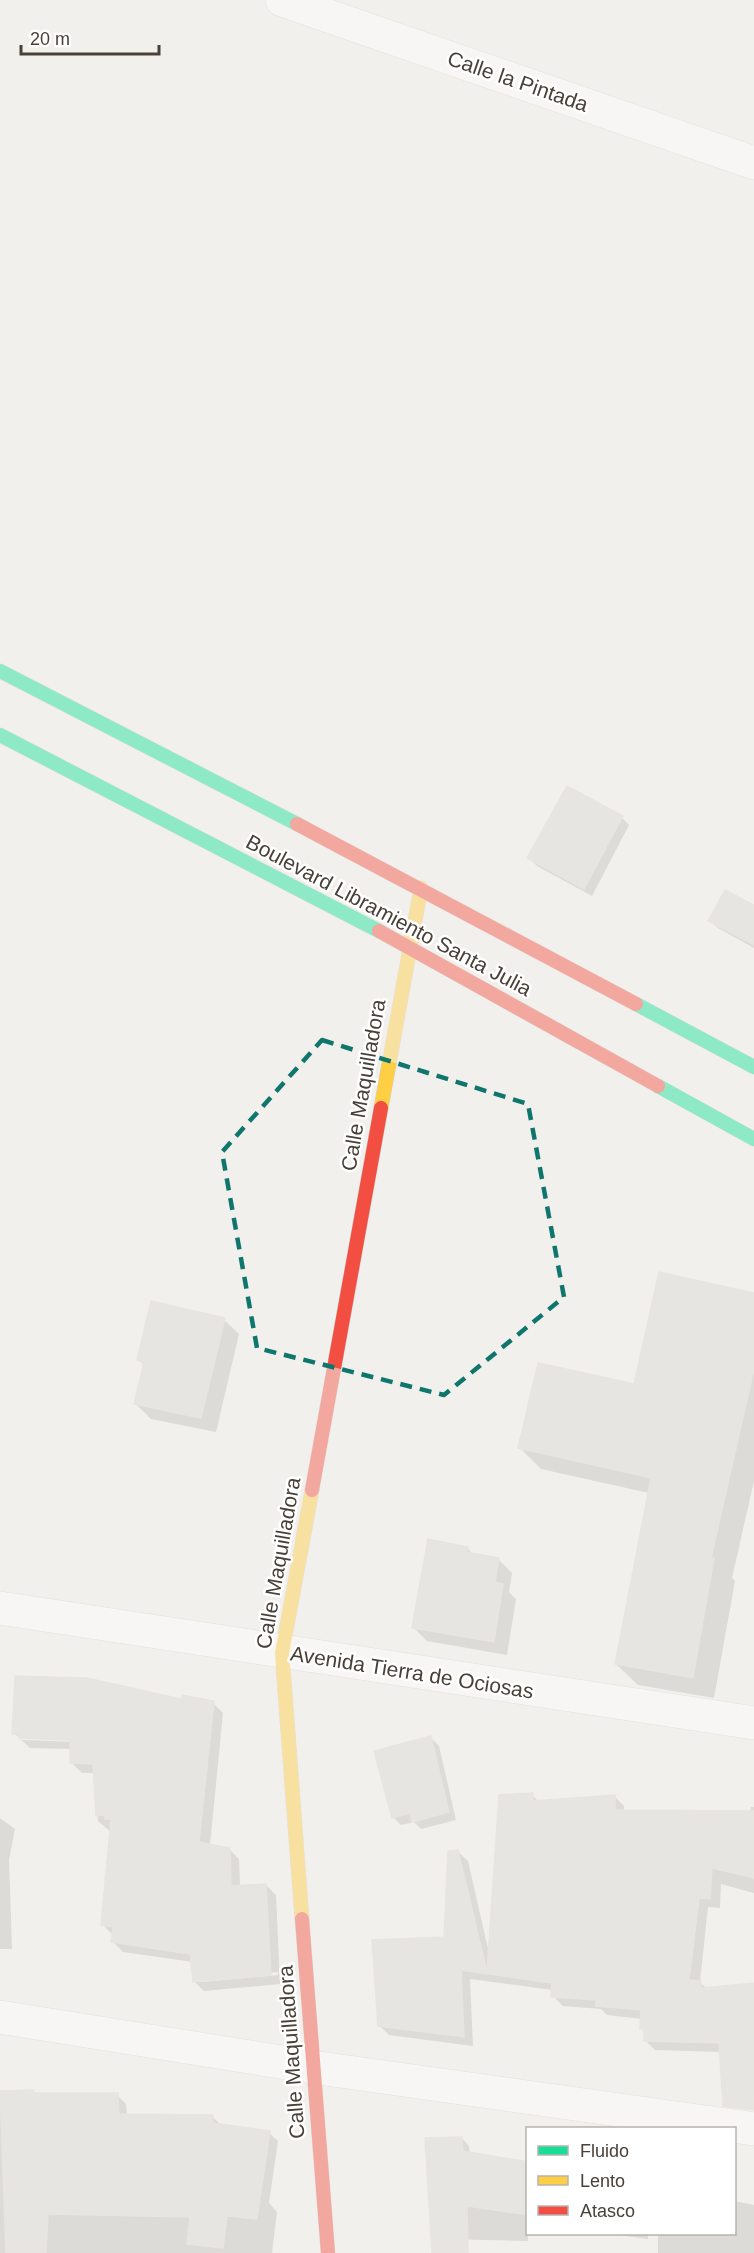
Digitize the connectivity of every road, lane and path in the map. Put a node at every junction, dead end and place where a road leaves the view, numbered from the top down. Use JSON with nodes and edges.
{"nodes":[{"id":1,"x":282,"y":0,"type":"edge"},
{"id":2,"x":754,"y":163,"type":"edge"},
{"id":3,"x":0,"y":671,"type":"edge"},
{"id":4,"x":0,"y":735,"type":"edge"},
{"id":5,"x":421,"y":888,"type":"junction"},
{"id":6,"x":410,"y":946,"type":"junction"},
{"id":7,"x":754,"y":1067,"type":"edge"},
{"id":8,"x":754,"y":1139,"type":"edge"},
{"id":9,"x":0,"y":1608,"type":"edge"},
{"id":10,"x":282,"y":1653,"type":"junction"},
{"id":11,"x":754,"y":1724,"type":"edge"},
{"id":12,"x":0,"y":2017,"type":"edge"},
{"id":13,"x":312,"y":2067,"type":"junction"},
{"id":14,"x":754,"y":2129,"type":"edge"},
{"id":15,"x":328,"y":2253,"type":"edge"}],
"edges":[{"from":1,"to":2,"type":"street","name":"Calle la Pintada"},
{"from":3,"to":5,"type":"main road","name":"Boulevard Libramiento Santa Julia"},
{"from":4,"to":6,"type":"main road","name":"Boulevard Libramiento Santa Julia"},
{"from":5,"to":6,"type":"main road","name":"Calle Maquilladora"},
{"from":5,"to":7,"type":"main road","name":"Boulevard Libramiento Santa Julia"},
{"from":6,"to":8,"type":"main road","name":"Boulevard Libramiento Santa Julia"},
{"from":6,"to":10,"type":"main road","name":"Calle Maquilladora"},
{"from":9,"to":10,"type":"street","name":"Avenida Tierra de Ociosas"},
{"from":10,"to":11,"type":"street","name":"Avenida Tierra de Ociosas"},
{"from":10,"to":13,"type":"main road","name":"Calle Maquilladora"},
{"from":12,"to":13,"type":"street"},
{"from":13,"to":14,"type":"street"},
{"from":13,"to":15,"type":"main road","name":"Calle Maquilladora"}]}
